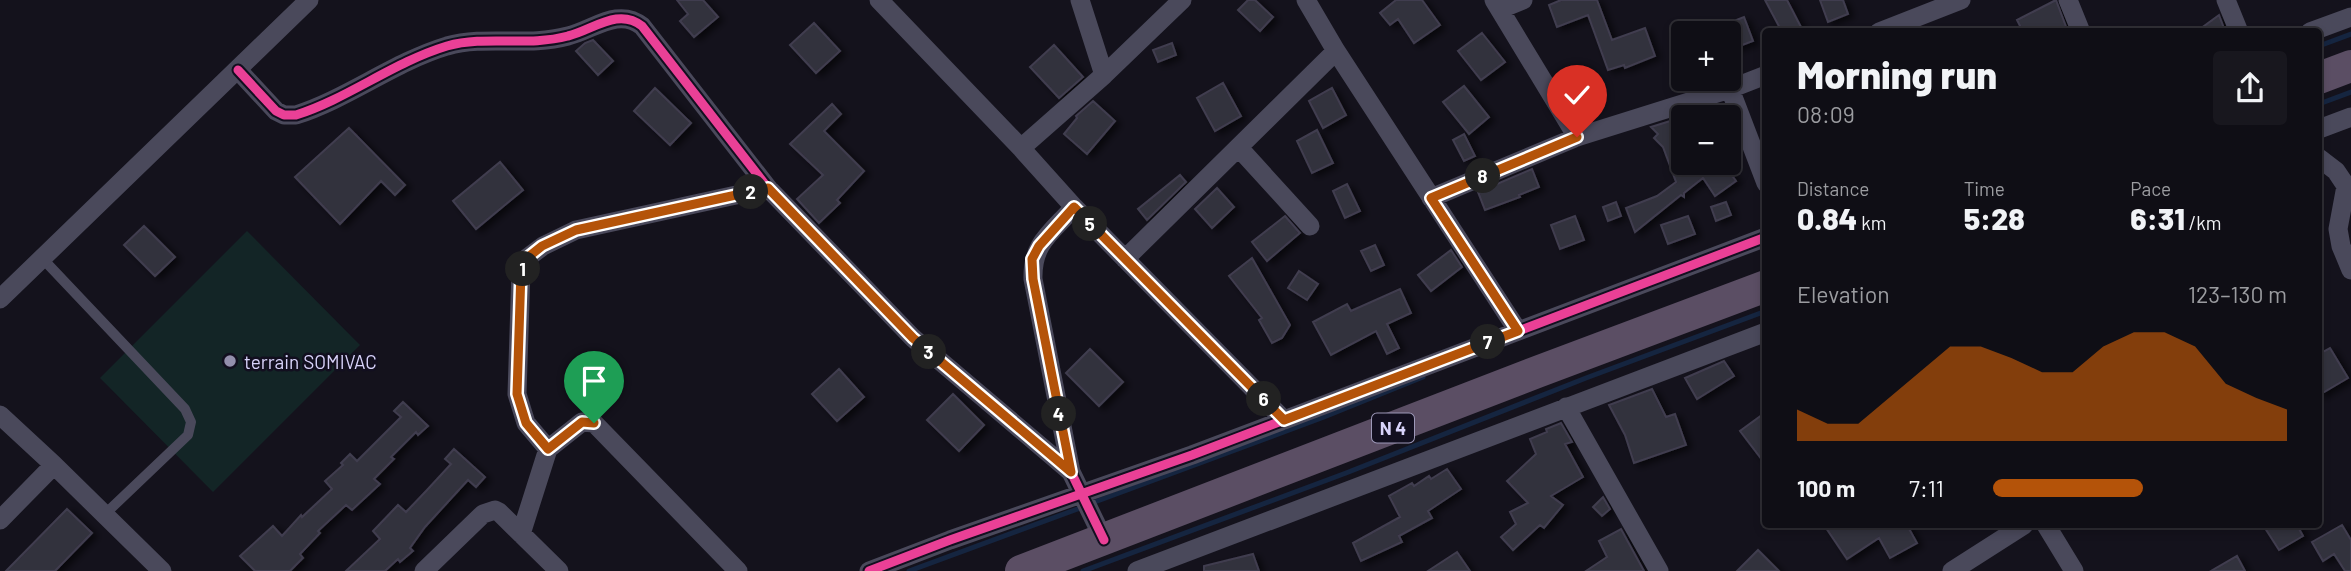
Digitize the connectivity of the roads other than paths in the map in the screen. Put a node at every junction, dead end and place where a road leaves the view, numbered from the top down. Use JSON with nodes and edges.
{"nodes":[{"id":1,"x":309,"y":0,"type":"edge"},
{"id":2,"x":879,"y":0,"type":"edge"},
{"id":3,"x":1080,"y":0,"type":"edge"},
{"id":4,"x":1182,"y":0,"type":"edge"},
{"id":5,"x":1306,"y":0,"type":"edge"},
{"id":6,"x":1523,"y":0,"type":"edge"},
{"id":7,"x":1961,"y":0,"type":"edge"},
{"id":8,"x":2068,"y":0,"type":"edge"},
{"id":9,"x":2226,"y":0,"type":"edge"},
{"id":10,"x":1497,"y":4,"type":"edge"},
{"id":11,"x":1914,"y":8,"type":"edge"},
{"id":12,"x":2351,"y":17,"type":"edge"},
{"id":13,"x":1885,"y":28,"type":"edge"},
{"id":14,"x":2079,"y":28,"type":"edge"},
{"id":15,"x":2237,"y":28,"type":"edge"},
{"id":16,"x":2321,"y":28,"type":"edge"},
{"id":17,"x":1336,"y":51,"type":"junction"},
{"id":18,"x":2351,"y":66,"type":"edge"},
{"id":19,"x":238,"y":70,"type":"junction"},
{"id":20,"x":1104,"y":75,"type":"junction"},
{"id":21,"x":1762,"y":77,"type":"edge"},
{"id":22,"x":2322,"y":77,"type":"edge"},
{"id":23,"x":1741,"y":85,"type":"edge"},
{"id":24,"x":1724,"y":91,"type":"edge"},
{"id":25,"x":1731,"y":91,"type":"edge"},
{"id":26,"x":2351,"y":117,"type":"edge"},
{"id":27,"x":2322,"y":128,"type":"edge"},
{"id":28,"x":1577,"y":137,"type":"junction"},
{"id":29,"x":1021,"y":148,"type":"junction"},
{"id":30,"x":1240,"y":149,"type":"junction"},
{"id":31,"x":2322,"y":160,"type":"edge"},
{"id":32,"x":1762,"y":173,"type":"edge"},
{"id":33,"x":768,"y":188,"type":"junction"},
{"id":34,"x":1431,"y":198,"type":"junction"},
{"id":35,"x":1074,"y":207,"type":"junction"},
{"id":36,"x":1310,"y":226,"type":"dead end"},
{"id":37,"x":1762,"y":239,"type":"edge"},
{"id":38,"x":41,"y":258,"type":"junction"},
{"id":39,"x":1125,"y":259,"type":"junction"},
{"id":40,"x":2351,"y":270,"type":"edge"},
{"id":41,"x":1762,"y":288,"type":"edge"},
{"id":42,"x":0,"y":299,"type":"edge"},
{"id":43,"x":1518,"y":331,"type":"junction"},
{"id":44,"x":1762,"y":334,"type":"edge"},
{"id":45,"x":1566,"y":407,"type":"junction"},
{"id":46,"x":0,"y":415,"type":"edge"},
{"id":47,"x":1284,"y":420,"type":"junction"},
{"id":48,"x":548,"y":449,"type":"junction"},
{"id":49,"x":54,"y":465,"type":"junction"},
{"id":50,"x":1071,"y":472,"type":"junction"},
{"id":51,"x":1086,"y":502,"type":"junction"},
{"id":52,"x":104,"y":515,"type":"junction"},
{"id":53,"x":0,"y":520,"type":"edge"},
{"id":54,"x":2019,"y":528,"type":"edge"},
{"id":55,"x":2048,"y":528,"type":"edge"},
{"id":56,"x":521,"y":534,"type":"junction"},
{"id":57,"x":1104,"y":540,"type":"junction"},
{"id":58,"x":162,"y":571,"type":"edge"},
{"id":59,"x":424,"y":571,"type":"edge"},
{"id":60,"x":559,"y":571,"type":"edge"},
{"id":61,"x":738,"y":571,"type":"edge"},
{"id":62,"x":869,"y":571,"type":"edge"},
{"id":63,"x":1021,"y":571,"type":"edge"},
{"id":64,"x":1137,"y":571,"type":"edge"},
{"id":65,"x":1659,"y":571,"type":"edge"},
{"id":66,"x":1952,"y":571,"type":"edge"},
{"id":67,"x":2074,"y":571,"type":"edge"}],
"edges":[{"from":1,"to":19,"type":"street"},
{"from":2,"to":29,"type":"street"},
{"from":3,"to":20,"type":"street"},
{"from":4,"to":20,"type":"street"},
{"from":5,"to":17,"type":"street"},
{"from":6,"to":10,"type":"street"},
{"from":7,"to":11,"type":"street"},
{"from":8,"to":14,"type":"street"},
{"from":9,"to":15,"type":"street"},
{"from":10,"to":28,"type":"street"},
{"from":11,"to":13,"type":"street"},
{"from":12,"to":16,"type":"street"},
{"from":17,"to":30,"type":"street"},
{"from":17,"to":34,"type":"street"},
{"from":18,"to":22,"type":"highway"},
{"from":19,"to":33,"type":"street"},
{"from":19,"to":38,"type":"street"},
{"from":20,"to":29,"type":"street"},
{"from":21,"to":23,"type":"street"},
{"from":24,"to":28,"type":"street"},
{"from":25,"to":32,"type":"street"},
{"from":26,"to":27,"type":"street"},
{"from":28,"to":34,"type":"street"},
{"from":29,"to":35,"type":"street"},
{"from":30,"to":36,"type":"street"},
{"from":30,"to":39,"type":"street"},
{"from":31,"to":40,"type":"street"},
{"from":33,"to":48,"type":"street"},
{"from":33,"to":50,"type":"street"},
{"from":34,"to":43,"type":"street"},
{"from":35,"to":39,"type":"street"},
{"from":35,"to":50,"type":"street"},
{"from":37,"to":43,"type":"street"},
{"from":38,"to":42,"type":"street"},
{"from":38,"to":52,"type":"lane"},
{"from":39,"to":47,"type":"street"},
{"from":41,"to":57,"type":"highway","number":"N 4"},
{"from":43,"to":47,"type":"street"},
{"from":44,"to":45,"type":"street"},
{"from":45,"to":64,"type":"street"},
{"from":45,"to":65,"type":"street"},
{"from":46,"to":49,"type":"street"},
{"from":47,"to":51,"type":"street"},
{"from":48,"to":56,"type":"street"},
{"from":48,"to":61,"type":"street"},
{"from":49,"to":52,"type":"street"},
{"from":49,"to":53,"type":"street"},
{"from":50,"to":51,"type":"street"},
{"from":51,"to":57,"type":"street"},
{"from":51,"to":62,"type":"street"},
{"from":52,"to":58,"type":"street"},
{"from":54,"to":66,"type":"street"},
{"from":55,"to":67,"type":"street"},
{"from":56,"to":59,"type":"street"},
{"from":56,"to":60,"type":"street"},
{"from":57,"to":63,"type":"highway","number":"N 4"}]}
